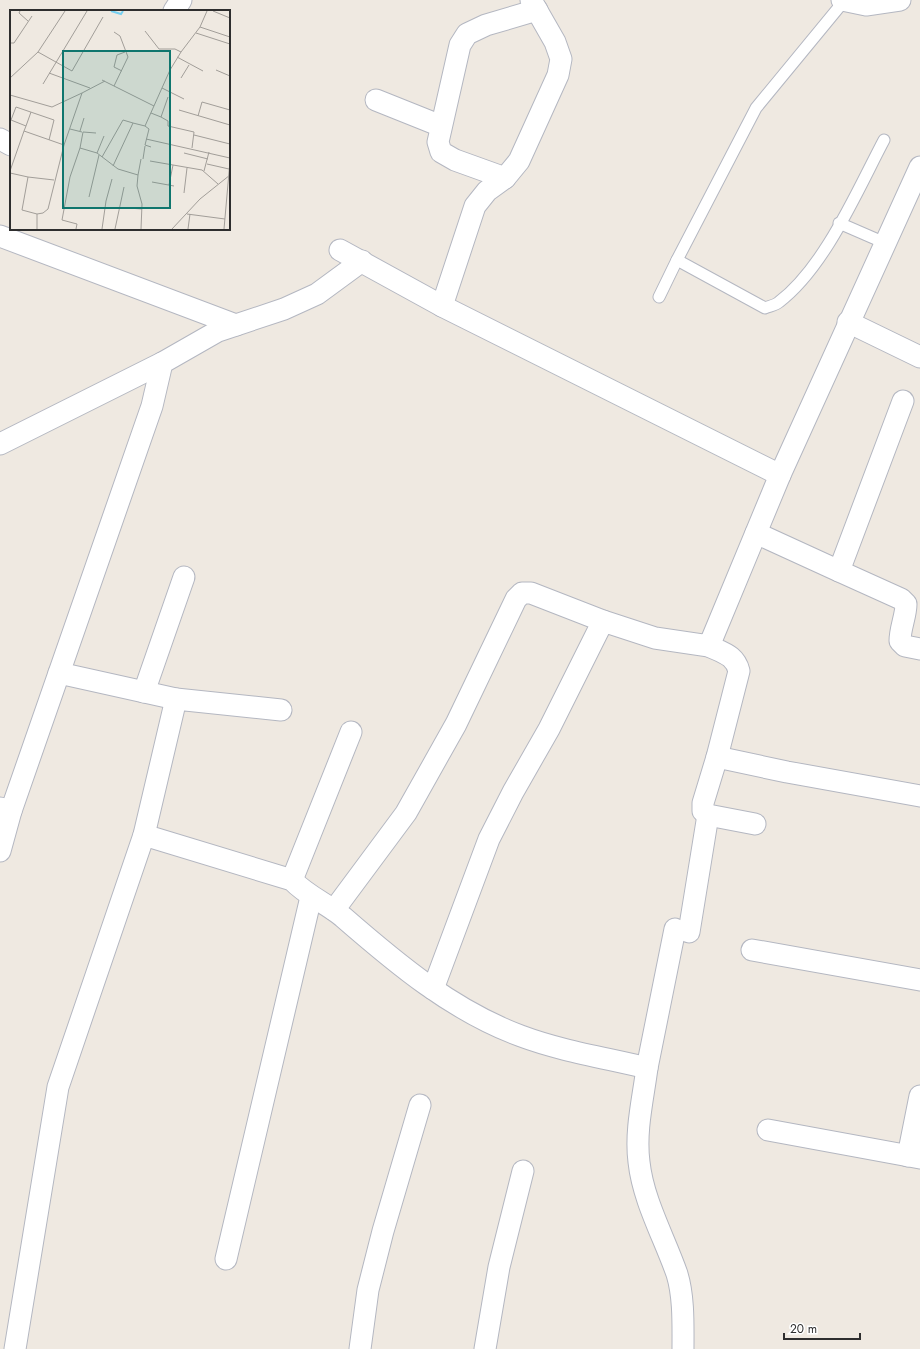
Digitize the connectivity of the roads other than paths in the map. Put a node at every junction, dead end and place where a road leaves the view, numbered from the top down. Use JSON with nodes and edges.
{"nodes":[{"id":1,"x":181,"y":0,"type":"edge"},
{"id":2,"x":900,"y":0,"type":"edge"},
{"id":3,"x":843,"y":1,"type":"edge"},
{"id":4,"x":534,"y":5,"type":"edge"},
{"id":5,"x":175,"y":10,"type":"edge"},
{"id":6,"x":376,"y":100,"type":"dead end"},
{"id":7,"x":442,"y":126,"type":"junction"},
{"id":8,"x":0,"y":139,"type":"edge"},
{"id":9,"x":884,"y":140,"type":"dead end"},
{"id":10,"x":10,"y":144,"type":"edge"},
{"id":11,"x":920,"y":167,"type":"edge"},
{"id":12,"x":505,"y":178,"type":"junction"},
{"id":13,"x":839,"y":223,"type":"junction"},
{"id":14,"x":0,"y":236,"type":"edge"},
{"id":15,"x":885,"y":243,"type":"junction"},
{"id":16,"x":340,"y":250,"type":"dead end"},
{"id":17,"x":677,"y":260,"type":"junction"},
{"id":18,"x":362,"y":261,"type":"junction"},
{"id":19,"x":659,"y":297,"type":"dead end"},
{"id":20,"x":442,"y":306,"type":"junction"},
{"id":21,"x":848,"y":322,"type":"junction"},
{"id":22,"x":236,"y":325,"type":"junction"},
{"id":23,"x":920,"y":357,"type":"edge"},
{"id":24,"x":162,"y":363,"type":"junction"},
{"id":25,"x":903,"y":402,"type":"dead end"},
{"id":26,"x":0,"y":444,"type":"edge"},
{"id":27,"x":780,"y":475,"type":"junction"},
{"id":28,"x":756,"y":533,"type":"junction"},
{"id":29,"x":839,"y":570,"type":"junction"},
{"id":30,"x":184,"y":577,"type":"dead end"},
{"id":31,"x":603,"y":621,"type":"junction"},
{"id":32,"x":709,"y":646,"type":"junction"},
{"id":33,"x":920,"y":649,"type":"edge"},
{"id":34,"x":59,"y":673,"type":"junction"},
{"id":35,"x":144,"y":692,"type":"junction"},
{"id":36,"x":176,"y":698,"type":"junction"},
{"id":37,"x":281,"y":710,"type":"dead end"},
{"id":38,"x":351,"y":732,"type":"dead end"},
{"id":39,"x":717,"y":757,"type":"junction"},
{"id":40,"x":920,"y":796,"type":"edge"},
{"id":41,"x":6,"y":809,"type":"edge"},
{"id":42,"x":708,"y":815,"type":"junction"},
{"id":43,"x":755,"y":824,"type":"dead end"},
{"id":44,"x":144,"y":835,"type":"junction"},
{"id":45,"x":0,"y":851,"type":"edge"},
{"id":46,"x":292,"y":880,"type":"junction"},
{"id":47,"x":311,"y":897,"type":"junction"},
{"id":48,"x":334,"y":910,"type":"junction"},
{"id":49,"x":752,"y":950,"type":"dead end"},
{"id":50,"x":920,"y":980,"type":"edge"},
{"id":51,"x":433,"y":989,"type":"junction"},
{"id":52,"x":647,"y":1068,"type":"junction"},
{"id":53,"x":920,"y":1096,"type":"edge"},
{"id":54,"x":420,"y":1105,"type":"dead end"},
{"id":55,"x":768,"y":1130,"type":"dead end"},
{"id":56,"x":914,"y":1157,"type":"edge"},
{"id":57,"x":522,"y":1171,"type":"dead end"},
{"id":58,"x":226,"y":1259,"type":"dead end"},
{"id":59,"x":15,"y":1349,"type":"edge"},
{"id":60,"x":360,"y":1349,"type":"edge"},
{"id":61,"x":485,"y":1349,"type":"edge"},
{"id":62,"x":683,"y":1349,"type":"edge"}],
"edges":[{"from":1,"to":5,"type":"street"},
{"from":2,"to":3,"type":"street"},
{"from":3,"to":17,"type":"lane"},
{"from":4,"to":7,"type":"street"},
{"from":4,"to":12,"type":"street"},
{"from":6,"to":7,"type":"street"},
{"from":7,"to":12,"type":"street"},
{"from":8,"to":10,"type":"street"},
{"from":9,"to":13,"type":"lane"},
{"from":11,"to":15,"type":"street"},
{"from":12,"to":20,"type":"street"},
{"from":13,"to":15,"type":"lane"},
{"from":13,"to":17,"type":"lane"},
{"from":14,"to":22,"type":"street"},
{"from":15,"to":21,"type":"street"},
{"from":16,"to":18,"type":"street"},
{"from":17,"to":19,"type":"lane"},
{"from":18,"to":20,"type":"street"},
{"from":18,"to":22,"type":"street"},
{"from":20,"to":27,"type":"street"},
{"from":21,"to":23,"type":"street"},
{"from":21,"to":27,"type":"street"},
{"from":22,"to":24,"type":"street"},
{"from":24,"to":26,"type":"street"},
{"from":24,"to":34,"type":"street"},
{"from":25,"to":29,"type":"street"},
{"from":27,"to":28,"type":"street"},
{"from":28,"to":29,"type":"street"},
{"from":28,"to":32,"type":"street"},
{"from":29,"to":33,"type":"street"},
{"from":30,"to":35,"type":"street"},
{"from":31,"to":32,"type":"street"},
{"from":31,"to":48,"type":"street"},
{"from":31,"to":51,"type":"street"},
{"from":32,"to":39,"type":"street"},
{"from":34,"to":35,"type":"street"},
{"from":34,"to":41,"type":"street"},
{"from":35,"to":36,"type":"street"},
{"from":36,"to":37,"type":"street"},
{"from":36,"to":44,"type":"street"},
{"from":38,"to":46,"type":"street"},
{"from":39,"to":40,"type":"street"},
{"from":39,"to":42,"type":"street"},
{"from":41,"to":45,"type":"street"},
{"from":42,"to":43,"type":"street"},
{"from":42,"to":52,"type":"street"},
{"from":44,"to":46,"type":"street"},
{"from":44,"to":59,"type":"street"},
{"from":46,"to":47,"type":"street"},
{"from":47,"to":48,"type":"street"},
{"from":47,"to":58,"type":"street"},
{"from":48,"to":51,"type":"street"},
{"from":49,"to":50,"type":"street"},
{"from":51,"to":52,"type":"street"},
{"from":52,"to":62,"type":"street"},
{"from":53,"to":56,"type":"street"},
{"from":54,"to":60,"type":"street"},
{"from":55,"to":56,"type":"street"},
{"from":57,"to":61,"type":"street"}]}
